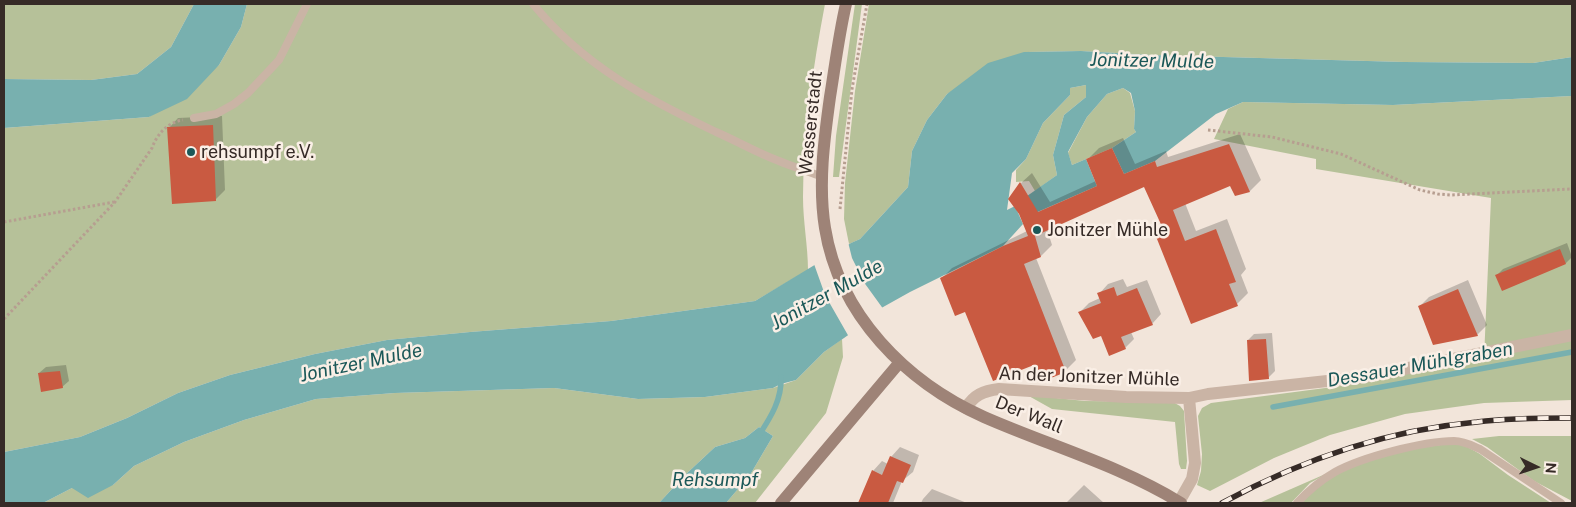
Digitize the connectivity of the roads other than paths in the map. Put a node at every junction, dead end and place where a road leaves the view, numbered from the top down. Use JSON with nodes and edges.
{"nodes":[{"id":1,"x":307,"y":4,"type":"edge"},
{"id":2,"x":533,"y":4,"type":"edge"},
{"id":3,"x":846,"y":4,"type":"edge"},
{"id":4,"x":194,"y":118,"type":"road end"},
{"id":5,"x":822,"y":177,"type":"junction"},
{"id":6,"x":1572,"y":335,"type":"edge"},
{"id":7,"x":878,"y":339,"type":"joint"},
{"id":8,"x":900,"y":362,"type":"junction"},
{"id":9,"x":1189,"y":398,"type":"junction"},
{"id":10,"x":966,"y":408,"type":"junction"},
{"id":11,"x":781,"y":503,"type":"edge"},
{"id":12,"x":1180,"y":503,"type":"edge"},
{"id":13,"x":1297,"y":503,"type":"edge"},
{"id":14,"x":1561,"y":503,"type":"edge"}],
"edges":[{"from":1,"to":4,"type":"lane"},
{"from":2,"to":5,"type":"lane"},
{"from":3,"to":5,"type":"main road","name":"Wasserstadt"},
{"from":5,"to":7,"type":"main road","name":"Wasserstadt"},
{"from":6,"to":9,"type":"street","name":"An der Jonitzer Mühle"},
{"from":7,"to":8,"type":"main road","name":"Der Wall"},
{"from":8,"to":10,"type":"main road","name":"Der Wall"},
{"from":8,"to":11,"type":"main road"},
{"from":9,"to":10,"type":"street","name":"An der Jonitzer Mühle"},
{"from":9,"to":12,"type":"street"},
{"from":10,"to":12,"type":"main road","name":"Der Wall"},
{"from":13,"to":14,"type":"lane"}]}
